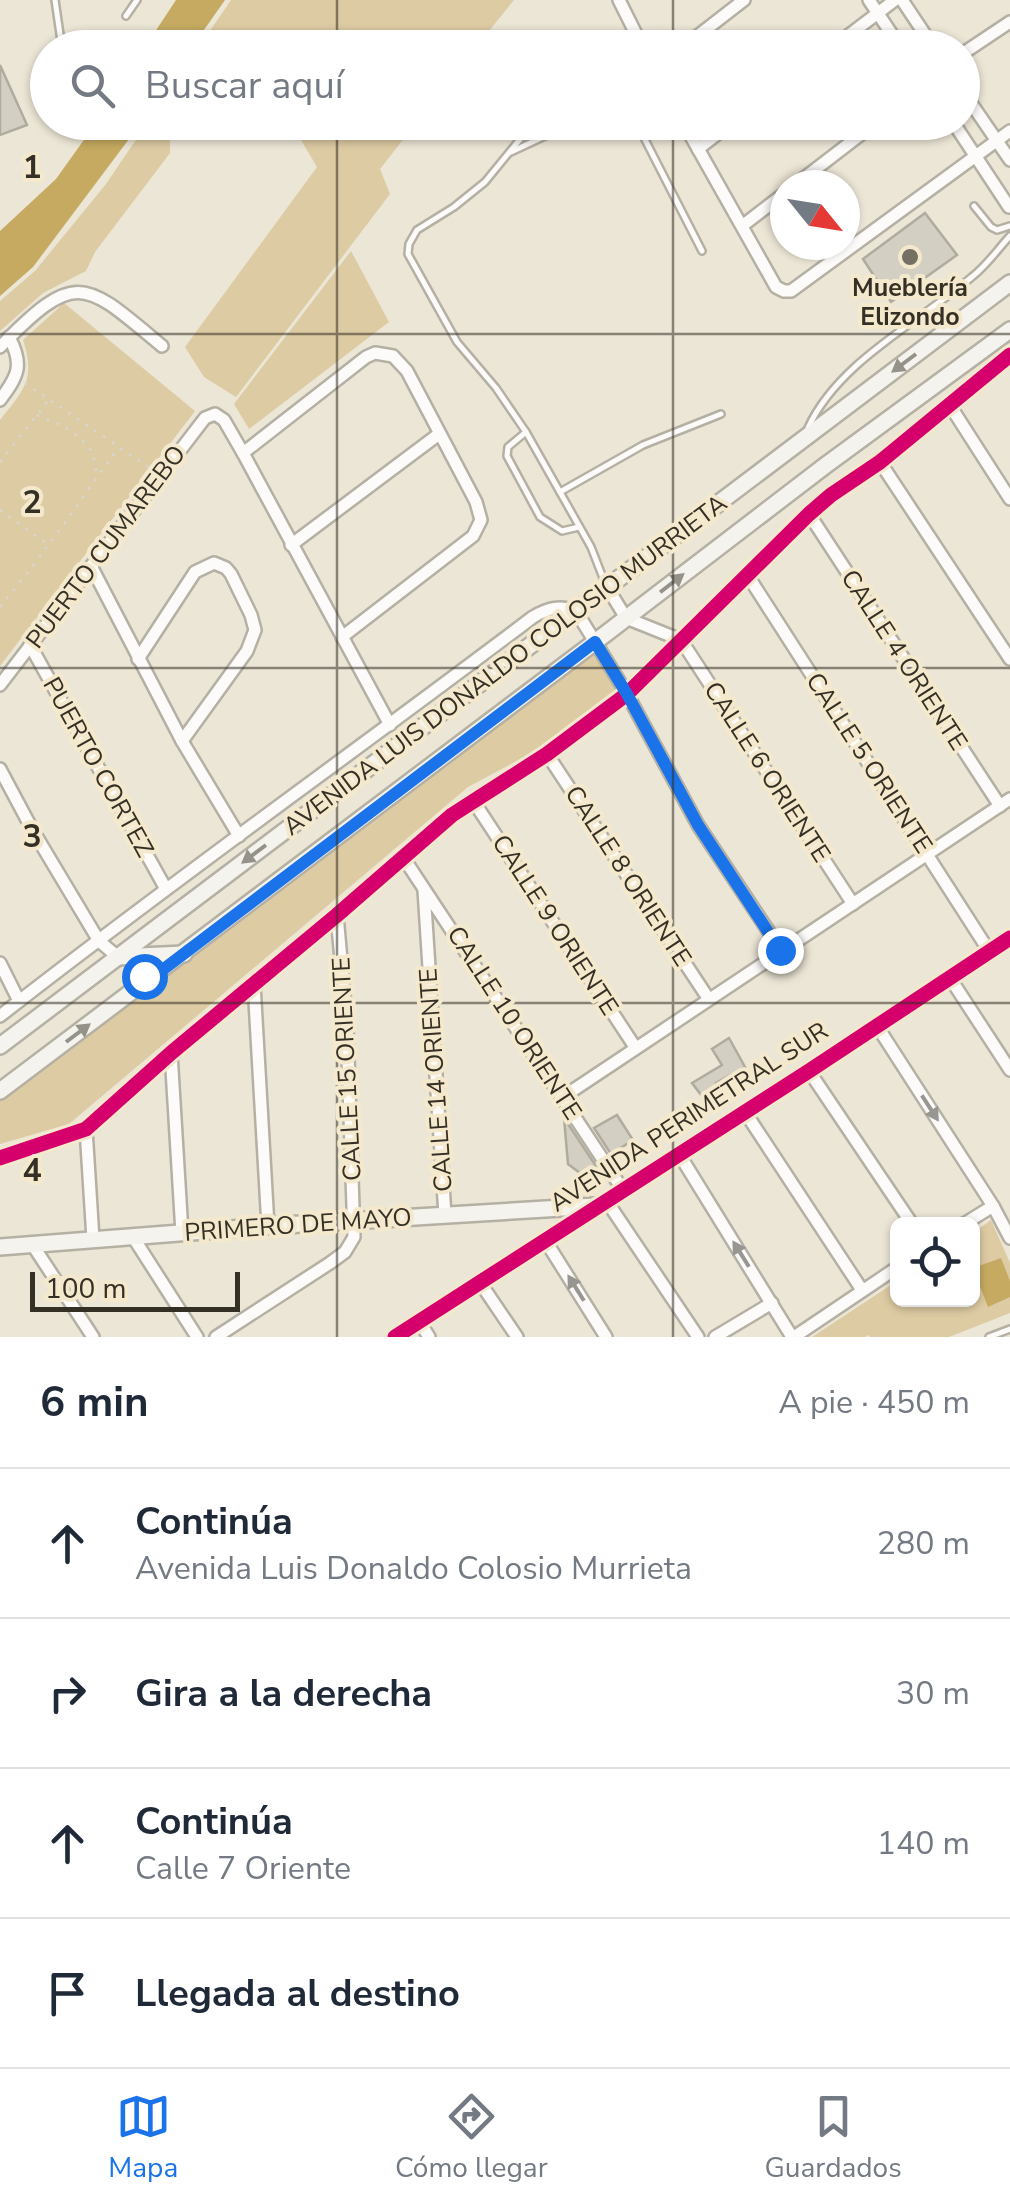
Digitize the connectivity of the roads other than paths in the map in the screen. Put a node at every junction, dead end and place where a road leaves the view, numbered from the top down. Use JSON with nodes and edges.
{"nodes":[{"id":1,"x":55,"y":0,"type":"edge"},
{"id":2,"x":136,"y":0,"type":"edge"},
{"id":3,"x":619,"y":0,"type":"edge"},
{"id":4,"x":744,"y":0,"type":"edge"},
{"id":5,"x":869,"y":0,"type":"edge"},
{"id":6,"x":898,"y":0,"type":"edge"},
{"id":7,"x":878,"y":13,"type":"junction"},
{"id":8,"x":126,"y":16,"type":"dead end"},
{"id":9,"x":1010,"y":22,"type":"edge"},
{"id":10,"x":59,"y":30,"type":"edge"},
{"id":11,"x":634,"y":30,"type":"edge"},
{"id":12,"x":705,"y":30,"type":"edge"},
{"id":13,"x":856,"y":30,"type":"edge"},
{"id":14,"x":889,"y":30,"type":"edge"},
{"id":15,"x":920,"y":30,"type":"edge"},
{"id":16,"x":980,"y":42,"type":"edge"},
{"id":17,"x":980,"y":116,"type":"edge"},
{"id":18,"x":1010,"y":131,"type":"edge"},
{"id":19,"x":519,"y":140,"type":"edge"},
{"id":20,"x":537,"y":140,"type":"edge"},
{"id":21,"x":645,"y":140,"type":"edge"},
{"id":22,"x":693,"y":140,"type":"edge"},
{"id":23,"x":710,"y":140,"type":"edge"},
{"id":24,"x":854,"y":140,"type":"edge"},
{"id":25,"x":965,"y":140,"type":"edge"},
{"id":26,"x":996,"y":140,"type":"junction"},
{"id":27,"x":698,"y":149,"type":"junction"},
{"id":28,"x":509,"y":153,"type":"junction"},
{"id":29,"x":976,"y":156,"type":"junction"},
{"id":30,"x":1010,"y":160,"type":"edge"},
{"id":31,"x":815,"y":170,"type":"edge"},
{"id":32,"x":770,"y":205,"type":"edge"},
{"id":33,"x":974,"y":206,"type":"dead end"},
{"id":34,"x":1010,"y":206,"type":"edge"},
{"id":35,"x":1010,"y":225,"type":"edge"},
{"id":36,"x":742,"y":226,"type":"junction"},
{"id":37,"x":1010,"y":236,"type":"edge"},
{"id":38,"x":702,"y":251,"type":"dead end"},
{"id":39,"x":1010,"y":283,"type":"edge"},
{"id":40,"x":1010,"y":330,"type":"edge"},
{"id":41,"x":5,"y":342,"type":"edge"},
{"id":42,"x":162,"y":346,"type":"dead end"},
{"id":43,"x":1010,"y":356,"type":"edge"},
{"id":44,"x":0,"y":400,"type":"edge"},
{"id":45,"x":949,"y":404,"type":"junction"},
{"id":46,"x":721,"y":414,"type":"dead end"},
{"id":47,"x":526,"y":432,"type":"junction"},
{"id":48,"x":439,"y":434,"type":"junction"},
{"id":49,"x":801,"y":442,"type":"junction"},
{"id":50,"x":244,"y":454,"type":"junction"},
{"id":51,"x":880,"y":462,"type":"junction"},
{"id":52,"x":560,"y":492,"type":"junction"},
{"id":53,"x":1010,"y":499,"type":"edge"},
{"id":54,"x":809,"y":514,"type":"junction"},
{"id":55,"x":580,"y":527,"type":"junction"},
{"id":56,"x":291,"y":545,"type":"junction"},
{"id":57,"x":91,"y":566,"type":"junction"},
{"id":58,"x":748,"y":576,"type":"junction"},
{"id":59,"x":607,"y":587,"type":"junction"},
{"id":60,"x":576,"y":611,"type":"junction"},
{"id":61,"x":626,"y":618,"type":"junction"},
{"id":62,"x":342,"y":637,"type":"junction"},
{"id":63,"x":681,"y":640,"type":"junction"},
{"id":64,"x":595,"y":642,"type":"junction"},
{"id":65,"x":30,"y":645,"type":"junction"},
{"id":66,"x":138,"y":659,"type":"junction"},
{"id":67,"x":1010,"y":660,"type":"edge"},
{"id":68,"x":0,"y":685,"type":"edge"},
{"id":69,"x":627,"y":694,"type":"junction"},
{"id":70,"x":390,"y":726,"type":"junction"},
{"id":71,"x":182,"y":741,"type":"junction"},
{"id":72,"x":548,"y":754,"type":"junction"},
{"id":73,"x":0,"y":769,"type":"edge"},
{"id":74,"x":474,"y":802,"type":"junction"},
{"id":75,"x":1005,"y":802,"type":"edge"},
{"id":76,"x":239,"y":836,"type":"junction"},
{"id":77,"x":928,"y":855,"type":"junction"},
{"id":78,"x":403,"y":858,"type":"junction"},
{"id":79,"x":424,"y":886,"type":"junction"},
{"id":80,"x":166,"y":889,"type":"junction"},
{"id":81,"x":852,"y":904,"type":"junction"},
{"id":82,"x":175,"y":913,"type":"junction"},
{"id":83,"x":337,"y":916,"type":"junction"},
{"id":84,"x":1010,"y":938,"type":"edge"},
{"id":85,"x":99,"y":940,"type":"junction"},
{"id":86,"x":190,"y":949,"type":"junction"},
{"id":87,"x":780,"y":950,"type":"junction"},
{"id":88,"x":988,"y":952,"type":"junction"},
{"id":89,"x":125,"y":955,"type":"junction"},
{"id":90,"x":0,"y":962,"type":"edge"},
{"id":91,"x":950,"y":978,"type":"junction"},
{"id":92,"x":254,"y":984,"type":"junction"},
{"id":93,"x":140,"y":987,"type":"junction"},
{"id":94,"x":708,"y":998,"type":"junction"},
{"id":95,"x":19,"y":1001,"type":"junction"},
{"id":96,"x":0,"y":1016,"type":"edge"},
{"id":97,"x":877,"y":1026,"type":"junction"},
{"id":98,"x":0,"y":1046,"type":"edge"},
{"id":99,"x":635,"y":1047,"type":"junction"},
{"id":100,"x":172,"y":1053,"type":"junction"},
{"id":101,"x":1010,"y":1070,"type":"edge"},
{"id":102,"x":809,"y":1071,"type":"junction"},
{"id":103,"x":0,"y":1092,"type":"edge"},
{"id":104,"x":563,"y":1097,"type":"junction"},
{"id":105,"x":744,"y":1112,"type":"junction"},
{"id":106,"x":86,"y":1129,"type":"junction"},
{"id":107,"x":679,"y":1154,"type":"junction"},
{"id":108,"x":0,"y":1158,"type":"edge"},
{"id":109,"x":623,"y":1190,"type":"junction"},
{"id":110,"x":601,"y":1203,"type":"junction"},
{"id":111,"x":993,"y":1206,"type":"junction"},
{"id":112,"x":445,"y":1215,"type":"junction"},
{"id":113,"x":907,"y":1217,"type":"edge"},
{"id":114,"x":975,"y":1217,"type":"edge"},
{"id":115,"x":355,"y":1222,"type":"junction"},
{"id":116,"x":268,"y":1226,"type":"junction"},
{"id":117,"x":182,"y":1233,"type":"junction"},
{"id":118,"x":132,"y":1237,"type":"junction"},
{"id":119,"x":1010,"y":1238,"type":"edge"},
{"id":120,"x":92,"y":1239,"type":"junction"},
{"id":121,"x":545,"y":1240,"type":"junction"},
{"id":122,"x":32,"y":1244,"type":"junction"},
{"id":123,"x":0,"y":1246,"type":"edge"},
{"id":124,"x":890,"y":1272,"type":"edge"},
{"id":125,"x":480,"y":1281,"type":"junction"},
{"id":126,"x":862,"y":1290,"type":"junction"},
{"id":127,"x":772,"y":1302,"type":"junction"},
{"id":128,"x":419,"y":1322,"type":"junction"},
{"id":129,"x":1010,"y":1329,"type":"edge"},
{"id":130,"x":92,"y":1337,"type":"edge"},
{"id":131,"x":198,"y":1337,"type":"edge"},
{"id":132,"x":216,"y":1337,"type":"edge"},
{"id":133,"x":395,"y":1337,"type":"edge"},
{"id":134,"x":429,"y":1337,"type":"edge"},
{"id":135,"x":517,"y":1337,"type":"edge"},
{"id":136,"x":606,"y":1337,"type":"edge"},
{"id":137,"x":698,"y":1337,"type":"edge"},
{"id":138,"x":716,"y":1337,"type":"edge"},
{"id":139,"x":793,"y":1337,"type":"edge"},
{"id":140,"x":989,"y":1337,"type":"edge"}],
"edges":[{"from":1,"to":10,"type":"lane"},
{"from":2,"to":8,"type":"lane"},
{"from":3,"to":11,"type":"street"},
{"from":4,"to":12,"type":"street"},
{"from":5,"to":7,"type":"street"},
{"from":6,"to":7,"type":"street"},
{"from":6,"to":15,"type":"street"},
{"from":7,"to":13,"type":"street"},
{"from":7,"to":14,"type":"street"},
{"from":9,"to":16,"type":"street"},
{"from":17,"to":26,"type":"street"},
{"from":18,"to":26,"type":"street"},
{"from":19,"to":28,"type":"lane"},
{"from":20,"to":28,"type":"lane"},
{"from":21,"to":38,"type":"lane"},
{"from":22,"to":27,"type":"street"},
{"from":23,"to":27,"type":"street"},
{"from":24,"to":31,"type":"street"},
{"from":25,"to":29,"type":"street"},
{"from":26,"to":29,"type":"street"},
{"from":26,"to":30,"type":"street"},
{"from":27,"to":36,"type":"street"},
{"from":28,"to":47,"type":"lane"},
{"from":29,"to":34,"type":"street"},
{"from":29,"to":36,"type":"street"},
{"from":32,"to":36,"type":"street"},
{"from":33,"to":35,"type":"lane"},
{"from":34,"to":35,"type":"street"},
{"from":37,"to":49,"type":"lane"},
{"from":39,"to":49,"type":"main road","name":"AVENIDA LUIS DONALDO COLOSIO MURRIETA","one_way":true},
{"from":61,"to":40,"type":"main road","name":"AVENIDA LUIS DONALDO COLOSIO MURRIETA","one_way":true},
{"from":41,"to":42,"type":"street"},
{"from":41,"to":44,"type":"street"},
{"from":43,"to":45,"type":"main road"},
{"from":45,"to":51,"type":"main road"},
{"from":45,"to":53,"type":"street"},
{"from":46,"to":52,"type":"lane"},
{"from":47,"to":52,"type":"lane"},
{"from":47,"to":55,"type":"lane"},
{"from":48,"to":50,"type":"street"},
{"from":48,"to":56,"type":"street"},
{"from":48,"to":62,"type":"street"},
{"from":49,"to":59,"type":"main road","name":"AVENIDA LUIS DONALDO COLOSIO MURRIETA"},
{"from":50,"to":56,"type":"street"},
{"from":50,"to":57,"type":"street","name":"PUERTO CUMAREBO"},
{"from":51,"to":54,"type":"main road"},
{"from":51,"to":67,"type":"street"},
{"from":52,"to":55,"type":"lane"},
{"from":54,"to":58,"type":"main road"},
{"from":54,"to":75,"type":"street","name":"CALLE 4 ORIENTE"},
{"from":55,"to":59,"type":"lane"},
{"from":56,"to":62,"type":"street"},
{"from":57,"to":65,"type":"street","name":"PUERTO CUMAREBO"},
{"from":57,"to":66,"type":"street"},
{"from":58,"to":63,"type":"main road"},
{"from":58,"to":77,"type":"street","name":"CALLE 5 ORIENTE"},
{"from":59,"to":60,"type":"main road","name":"AVENIDA LUIS DONALDO COLOSIO MURRIETA"},
{"from":59,"to":61,"type":"street"},
{"from":60,"to":64,"type":"street"},
{"from":60,"to":70,"type":"street"},
{"from":60,"to":82,"type":"main road","name":"AVENIDA LUIS DONALDO COLOSIO MURRIETA","one_way":true},
{"from":61,"to":63,"type":"street"},
{"from":61,"to":64,"type":"main road","name":"AVENIDA LUIS DONALDO COLOSIO MURRIETA"},
{"from":62,"to":70,"type":"street"},
{"from":63,"to":69,"type":"main road"},
{"from":63,"to":81,"type":"street","name":"CALLE 6 ORIENTE"},
{"from":64,"to":69,"type":"street"},
{"from":64,"to":86,"type":"main road","name":"AVENIDA LUIS DONALDO COLOSIO MURRIETA"},
{"from":65,"to":68,"type":"street","name":"PUERTO CUMAREBO"},
{"from":65,"to":80,"type":"street","name":"PUERTO CORTEZ"},
{"from":66,"to":71,"type":"street"},
{"from":66,"to":71,"type":"street"},
{"from":69,"to":72,"type":"main road"},
{"from":69,"to":87,"type":"street"},
{"from":70,"to":76,"type":"street"},
{"from":71,"to":76,"type":"street"},
{"from":72,"to":74,"type":"main road"},
{"from":72,"to":94,"type":"street","name":"CALLE 8 ORIENTE"},
{"from":73,"to":85,"type":"street"},
{"from":74,"to":78,"type":"main road"},
{"from":74,"to":99,"type":"street","name":"CALLE 9 ORIENTE"},
{"from":75,"to":77,"type":"street"},
{"from":76,"to":80,"type":"street"},
{"from":77,"to":81,"type":"street"},
{"from":77,"to":88,"type":"street","name":"CALLE 5 ORIENTE"},
{"from":78,"to":79,"type":"street","name":"CALLE 10 ORIENTE"},
{"from":78,"to":83,"type":"main road"},
{"from":79,"to":104,"type":"street","name":"CALLE 10 ORIENTE"},
{"from":79,"to":112,"type":"street","name":"CALLE 14 ORIENTE"},
{"from":80,"to":85,"type":"street"},
{"from":81,"to":87,"type":"street"},
{"from":82,"to":86,"type":"main road"},
{"from":82,"to":89,"type":"main road","name":"AVENIDA LUIS DONALDO COLOSIO MURRIETA"},
{"from":83,"to":92,"type":"main road"},
{"from":83,"to":115,"type":"street","name":"CALLE 15 ORIENTE"},
{"from":84,"to":88,"type":"main road","name":"AVENIDA PERIMETRAL SUR"},
{"from":85,"to":89,"type":"street"},
{"from":85,"to":95,"type":"street"},
{"from":86,"to":89,"type":"main road"},
{"from":86,"to":93,"type":"main road","name":"AVENIDA LUIS DONALDO COLOSIO MURRIETA"},
{"from":87,"to":94,"type":"street"},
{"from":88,"to":91,"type":"main road","name":"AVENIDA PERIMETRAL SUR"},
{"from":89,"to":93,"type":"main road"},
{"from":89,"to":98,"type":"main road","name":"AVENIDA LUIS DONALDO COLOSIO MURRIETA"},
{"from":90,"to":95,"type":"street"},
{"from":91,"to":97,"type":"main road","name":"AVENIDA PERIMETRAL SUR"},
{"from":91,"to":101,"type":"street"},
{"from":92,"to":100,"type":"main road"},
{"from":92,"to":116,"type":"street"},
{"from":103,"to":93,"type":"main road","name":"AVENIDA LUIS DONALDO COLOSIO MURRIETA","one_way":true},
{"from":94,"to":99,"type":"street"},
{"from":95,"to":96,"type":"street"},
{"from":97,"to":102,"type":"main road","name":"AVENIDA PERIMETRAL SUR"},
{"from":97,"to":111,"type":"street","one_way":true},
{"from":99,"to":104,"type":"street"},
{"from":100,"to":106,"type":"main road"},
{"from":100,"to":117,"type":"street"},
{"from":102,"to":105,"type":"main road","name":"AVENIDA PERIMETRAL SUR"},
{"from":102,"to":113,"type":"street"},
{"from":104,"to":109,"type":"street","name":"CALLE 10 ORIENTE"},
{"from":105,"to":107,"type":"main road","name":"AVENIDA PERIMETRAL SUR"},
{"from":105,"to":126,"type":"street"},
{"from":106,"to":108,"type":"main road"},
{"from":106,"to":120,"type":"street"},
{"from":107,"to":109,"type":"main road","name":"AVENIDA PERIMETRAL SUR"},
{"from":127,"to":107,"type":"street","one_way":true},
{"from":109,"to":110,"type":"main road","name":"AVENIDA PERIMETRAL SUR"},
{"from":110,"to":112,"type":"main road","name":"PRIMERO DE MAYO"},
{"from":110,"to":121,"type":"main road","name":"AVENIDA PERIMETRAL SUR"},
{"from":110,"to":137,"type":"street"},
{"from":111,"to":114,"type":"street"},
{"from":111,"to":119,"type":"street"},
{"from":112,"to":115,"type":"main road","name":"PRIMERO DE MAYO"},
{"from":115,"to":116,"type":"main road","name":"PRIMERO DE MAYO"},
{"from":115,"to":132,"type":"street"},
{"from":116,"to":117,"type":"main road","name":"PRIMERO DE MAYO"},
{"from":117,"to":118,"type":"main road","name":"PRIMERO DE MAYO"},
{"from":118,"to":120,"type":"main road","name":"PRIMERO DE MAYO"},
{"from":118,"to":131,"type":"street"},
{"from":120,"to":122,"type":"main road","name":"PRIMERO DE MAYO"},
{"from":121,"to":125,"type":"main road","name":"AVENIDA PERIMETRAL SUR"},
{"from":136,"to":121,"type":"street","one_way":true},
{"from":122,"to":123,"type":"main road","name":"PRIMERO DE MAYO"},
{"from":122,"to":130,"type":"street"},
{"from":124,"to":126,"type":"street"},
{"from":125,"to":128,"type":"main road","name":"AVENIDA PERIMETRAL SUR"},
{"from":125,"to":135,"type":"street"},
{"from":126,"to":139,"type":"street"},
{"from":127,"to":138,"type":"street"},
{"from":127,"to":139,"type":"street"},
{"from":128,"to":133,"type":"main road","name":"AVENIDA PERIMETRAL SUR"},
{"from":128,"to":134,"type":"street"},
{"from":129,"to":140,"type":"lane"}]}
